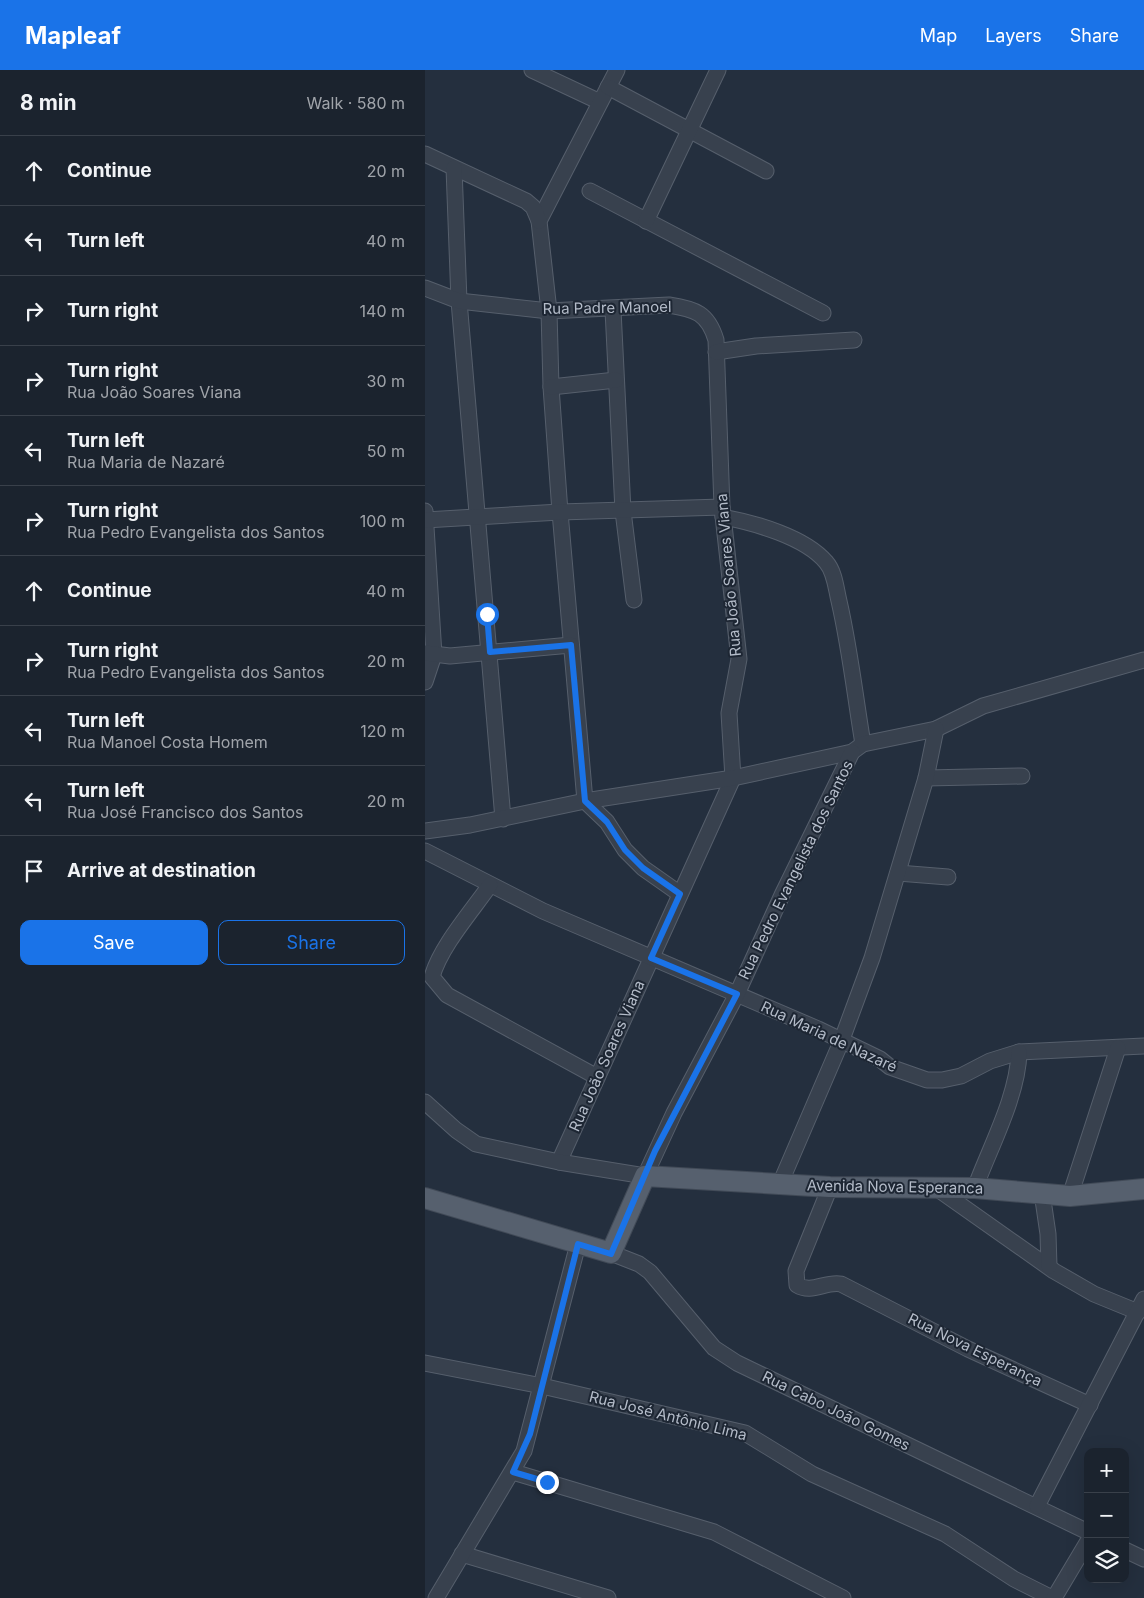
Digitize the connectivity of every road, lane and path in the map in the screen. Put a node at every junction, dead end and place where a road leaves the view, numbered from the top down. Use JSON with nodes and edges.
{"nodes":[{"id":1,"x":532,"y":70,"type":"edge"},
{"id":2,"x":617,"y":70,"type":"edge"},
{"id":3,"x":718,"y":70,"type":"edge"},
{"id":4,"x":608,"y":87,"type":"junction"},
{"id":5,"x":600,"y":102,"type":"junction"},
{"id":6,"x":689,"y":129,"type":"junction"},
{"id":7,"x":425,"y":154,"type":"edge"},
{"id":8,"x":454,"y":168,"type":"junction"},
{"id":9,"x":766,"y":170,"type":"dead end"},
{"id":10,"x":590,"y":191,"type":"dead end"},
{"id":11,"x":539,"y":221,"type":"junction"},
{"id":12,"x":646,"y":221,"type":"junction"},
{"id":13,"x":425,"y":288,"type":"edge"},
{"id":14,"x":459,"y":301,"type":"junction"},
{"id":15,"x":613,"y":310,"type":"junction"},
{"id":16,"x":549,"y":311,"type":"junction"},
{"id":17,"x":823,"y":313,"type":"dead end"},
{"id":18,"x":854,"y":340,"type":"dead end"},
{"id":19,"x":716,"y":346,"type":"junction"},
{"id":20,"x":615,"y":380,"type":"junction"},
{"id":21,"x":551,"y":387,"type":"junction"},
{"id":22,"x":623,"y":511,"type":"junction"},
{"id":23,"x":560,"y":512,"type":"junction"},
{"id":24,"x":723,"y":512,"type":"junction"},
{"id":25,"x":425,"y":517,"type":"edge"},
{"id":26,"x":479,"y":518,"type":"junction"},
{"id":27,"x":634,"y":600,"type":"dead end"},
{"id":28,"x":571,"y":645,"type":"junction"},
{"id":29,"x":490,"y":652,"type":"junction"},
{"id":30,"x":429,"y":654,"type":"edge"},
{"id":31,"x":1144,"y":660,"type":"edge"},
{"id":32,"x":425,"y":682,"type":"edge"},
{"id":33,"x":935,"y":729,"type":"junction"},
{"id":34,"x":857,"y":748,"type":"junction"},
{"id":35,"x":1022,"y":776,"type":"dead end"},
{"id":36,"x":733,"y":778,"type":"junction"},
{"id":37,"x":926,"y":778,"type":"junction"},
{"id":38,"x":585,"y":801,"type":"junction"},
{"id":39,"x":503,"y":819,"type":"junction"},
{"id":40,"x":425,"y":831,"type":"edge"},
{"id":41,"x":425,"y":851,"type":"edge"},
{"id":42,"x":898,"y":873,"type":"junction"},
{"id":43,"x":948,"y":877,"type":"dead end"},
{"id":44,"x":490,"y":885,"type":"junction"},
{"id":45,"x":680,"y":894,"type":"junction"},
{"id":46,"x":651,"y":958,"type":"junction"},
{"id":47,"x":737,"y":994,"type":"junction"},
{"id":48,"x":841,"y":1042,"type":"junction"},
{"id":49,"x":1144,"y":1046,"type":"edge"},
{"id":50,"x":1118,"y":1048,"type":"junction"},
{"id":51,"x":1019,"y":1052,"type":"junction"},
{"id":52,"x":597,"y":1077,"type":"junction"},
{"id":53,"x":425,"y":1102,"type":"edge"},
{"id":54,"x":559,"y":1162,"type":"junction"},
{"id":55,"x":645,"y":1176,"type":"junction"},
{"id":56,"x":780,"y":1184,"type":"junction"},
{"id":57,"x":831,"y":1187,"type":"junction"},
{"id":58,"x":935,"y":1187,"type":"junction"},
{"id":59,"x":975,"y":1188,"type":"junction"},
{"id":60,"x":1144,"y":1189,"type":"edge"},
{"id":61,"x":1042,"y":1193,"type":"junction"},
{"id":62,"x":1070,"y":1196,"type":"junction"},
{"id":63,"x":425,"y":1198,"type":"edge"},
{"id":64,"x":578,"y":1244,"type":"junction"},
{"id":65,"x":611,"y":1254,"type":"junction"},
{"id":66,"x":1049,"y":1266,"type":"junction"},
{"id":67,"x":1141,"y":1305,"type":"edge"},
{"id":68,"x":425,"y":1364,"type":"edge"},
{"id":69,"x":542,"y":1386,"type":"junction"},
{"id":70,"x":1090,"y":1405,"type":"junction"},
{"id":71,"x":513,"y":1472,"type":"junction"},
{"id":72,"x":1037,"y":1506,"type":"junction"},
{"id":73,"x":1084,"y":1530,"type":"edge"},
{"id":74,"x":1084,"y":1548,"type":"edge"},
{"id":75,"x":1129,"y":1552,"type":"edge"},
{"id":76,"x":462,"y":1554,"type":"junction"},
{"id":77,"x":1144,"y":1559,"type":"edge"},
{"id":78,"x":436,"y":1598,"type":"edge"},
{"id":79,"x":608,"y":1598,"type":"edge"},
{"id":80,"x":843,"y":1598,"type":"edge"},
{"id":81,"x":1053,"y":1598,"type":"edge"}],
"edges":[{"from":1,"to":5,"type":"street"},
{"from":2,"to":4,"type":"street"},
{"from":3,"to":6,"type":"street"},
{"from":4,"to":5,"type":"street"},
{"from":4,"to":6,"type":"street"},
{"from":5,"to":11,"type":"street"},
{"from":6,"to":9,"type":"street"},
{"from":6,"to":12,"type":"street"},
{"from":7,"to":8,"type":"street"},
{"from":8,"to":11,"type":"street"},
{"from":8,"to":14,"type":"street"},
{"from":10,"to":12,"type":"street"},
{"from":11,"to":16,"type":"street"},
{"from":12,"to":17,"type":"street"},
{"from":13,"to":14,"type":"street","name":"Rua Padre Manoel"},
{"from":14,"to":16,"type":"street","name":"Rua Padre Manoel"},
{"from":14,"to":26,"type":"street"},
{"from":15,"to":16,"type":"street","name":"Rua Padre Manoel"},
{"from":15,"to":19,"type":"street","name":"Rua Padre Manoel"},
{"from":15,"to":20,"type":"street"},
{"from":16,"to":21,"type":"street"},
{"from":18,"to":19,"type":"street"},
{"from":19,"to":24,"type":"street","name":"Rua João Soares Viana"},
{"from":20,"to":21,"type":"street"},
{"from":20,"to":22,"type":"street"},
{"from":21,"to":23,"type":"street"},
{"from":22,"to":23,"type":"street"},
{"from":22,"to":24,"type":"street"},
{"from":22,"to":27,"type":"street"},
{"from":23,"to":26,"type":"street"},
{"from":23,"to":28,"type":"street"},
{"from":24,"to":34,"type":"street"},
{"from":24,"to":36,"type":"street","name":"Rua João Soares Viana"},
{"from":25,"to":26,"type":"street"},
{"from":25,"to":30,"type":"street"},
{"from":26,"to":29,"type":"street"},
{"from":28,"to":29,"type":"street"},
{"from":28,"to":38,"type":"street"},
{"from":29,"to":30,"type":"street"},
{"from":29,"to":39,"type":"street"},
{"from":30,"to":32,"type":"street"},
{"from":31,"to":33,"type":"street"},
{"from":33,"to":34,"type":"street"},
{"from":33,"to":37,"type":"street"},
{"from":34,"to":36,"type":"street"},
{"from":34,"to":47,"type":"street","name":"Rua Pedro Evangelista dos Santos"},
{"from":35,"to":37,"type":"street"},
{"from":36,"to":38,"type":"street"},
{"from":36,"to":45,"type":"street","name":"Rua João Soares Viana"},
{"from":37,"to":42,"type":"street"},
{"from":38,"to":39,"type":"street"},
{"from":38,"to":45,"type":"street"},
{"from":39,"to":40,"type":"street"},
{"from":41,"to":44,"type":"street","name":"Rua Maria de Nazaré"},
{"from":42,"to":43,"type":"street"},
{"from":42,"to":48,"type":"street"},
{"from":44,"to":46,"type":"street","name":"Rua Maria de Nazaré"},
{"from":44,"to":52,"type":"street"},
{"from":45,"to":46,"type":"street","name":"Rua João Soares Viana"},
{"from":46,"to":47,"type":"street","name":"Rua Maria de Nazaré"},
{"from":46,"to":52,"type":"street","name":"Rua João Soares Viana"},
{"from":47,"to":48,"type":"street","name":"Rua Maria de Nazaré"},
{"from":47,"to":55,"type":"street","name":"Rua Pedro Evangelista dos Santos"},
{"from":48,"to":51,"type":"street","name":"Rua Maria de Nazaré"},
{"from":48,"to":56,"type":"street"},
{"from":49,"to":50,"type":"street","name":"Rua Maria de Nazaré"},
{"from":50,"to":51,"type":"street","name":"Rua Maria de Nazaré"},
{"from":50,"to":62,"type":"street"},
{"from":51,"to":59,"type":"street"},
{"from":52,"to":54,"type":"street","name":"Rua João Soares Viana"},
{"from":53,"to":54,"type":"street"},
{"from":54,"to":55,"type":"street"},
{"from":55,"to":56,"type":"main road","name":"Avenida Nova Esperanca"},
{"from":55,"to":65,"type":"main road"},
{"from":56,"to":57,"type":"main road","name":"Avenida Nova Esperanca"},
{"from":57,"to":58,"type":"main road","name":"Avenida Nova Esperanca"},
{"from":57,"to":70,"type":"street","name":"Rua Nova Esperança"},
{"from":58,"to":59,"type":"main road","name":"Avenida Nova Esperanca"},
{"from":58,"to":66,"type":"street"},
{"from":59,"to":61,"type":"main road","name":"Avenida Nova Esperanca"},
{"from":60,"to":62,"type":"main road","name":"Avenida Nova Esperanca"},
{"from":61,"to":62,"type":"main road","name":"Avenida Nova Esperanca"},
{"from":61,"to":66,"type":"street"},
{"from":63,"to":64,"type":"main road"},
{"from":64,"to":65,"type":"main road"},
{"from":64,"to":69,"type":"street"},
{"from":65,"to":72,"type":"street","name":"Rua Cabo João Gomes"},
{"from":66,"to":67,"type":"street"},
{"from":67,"to":70,"type":"street"},
{"from":68,"to":69,"type":"street","name":"Rua José Antônio Lima"},
{"from":69,"to":71,"type":"street"},
{"from":69,"to":81,"type":"street","name":"Rua José Antônio Lima"},
{"from":70,"to":72,"type":"street"},
{"from":71,"to":76,"type":"street"},
{"from":71,"to":80,"type":"street"},
{"from":72,"to":73,"type":"street","name":"Rua Cabo João Gomes"},
{"from":74,"to":81,"type":"street"},
{"from":75,"to":77,"type":"street"},
{"from":76,"to":78,"type":"street"},
{"from":76,"to":79,"type":"street"}]}
